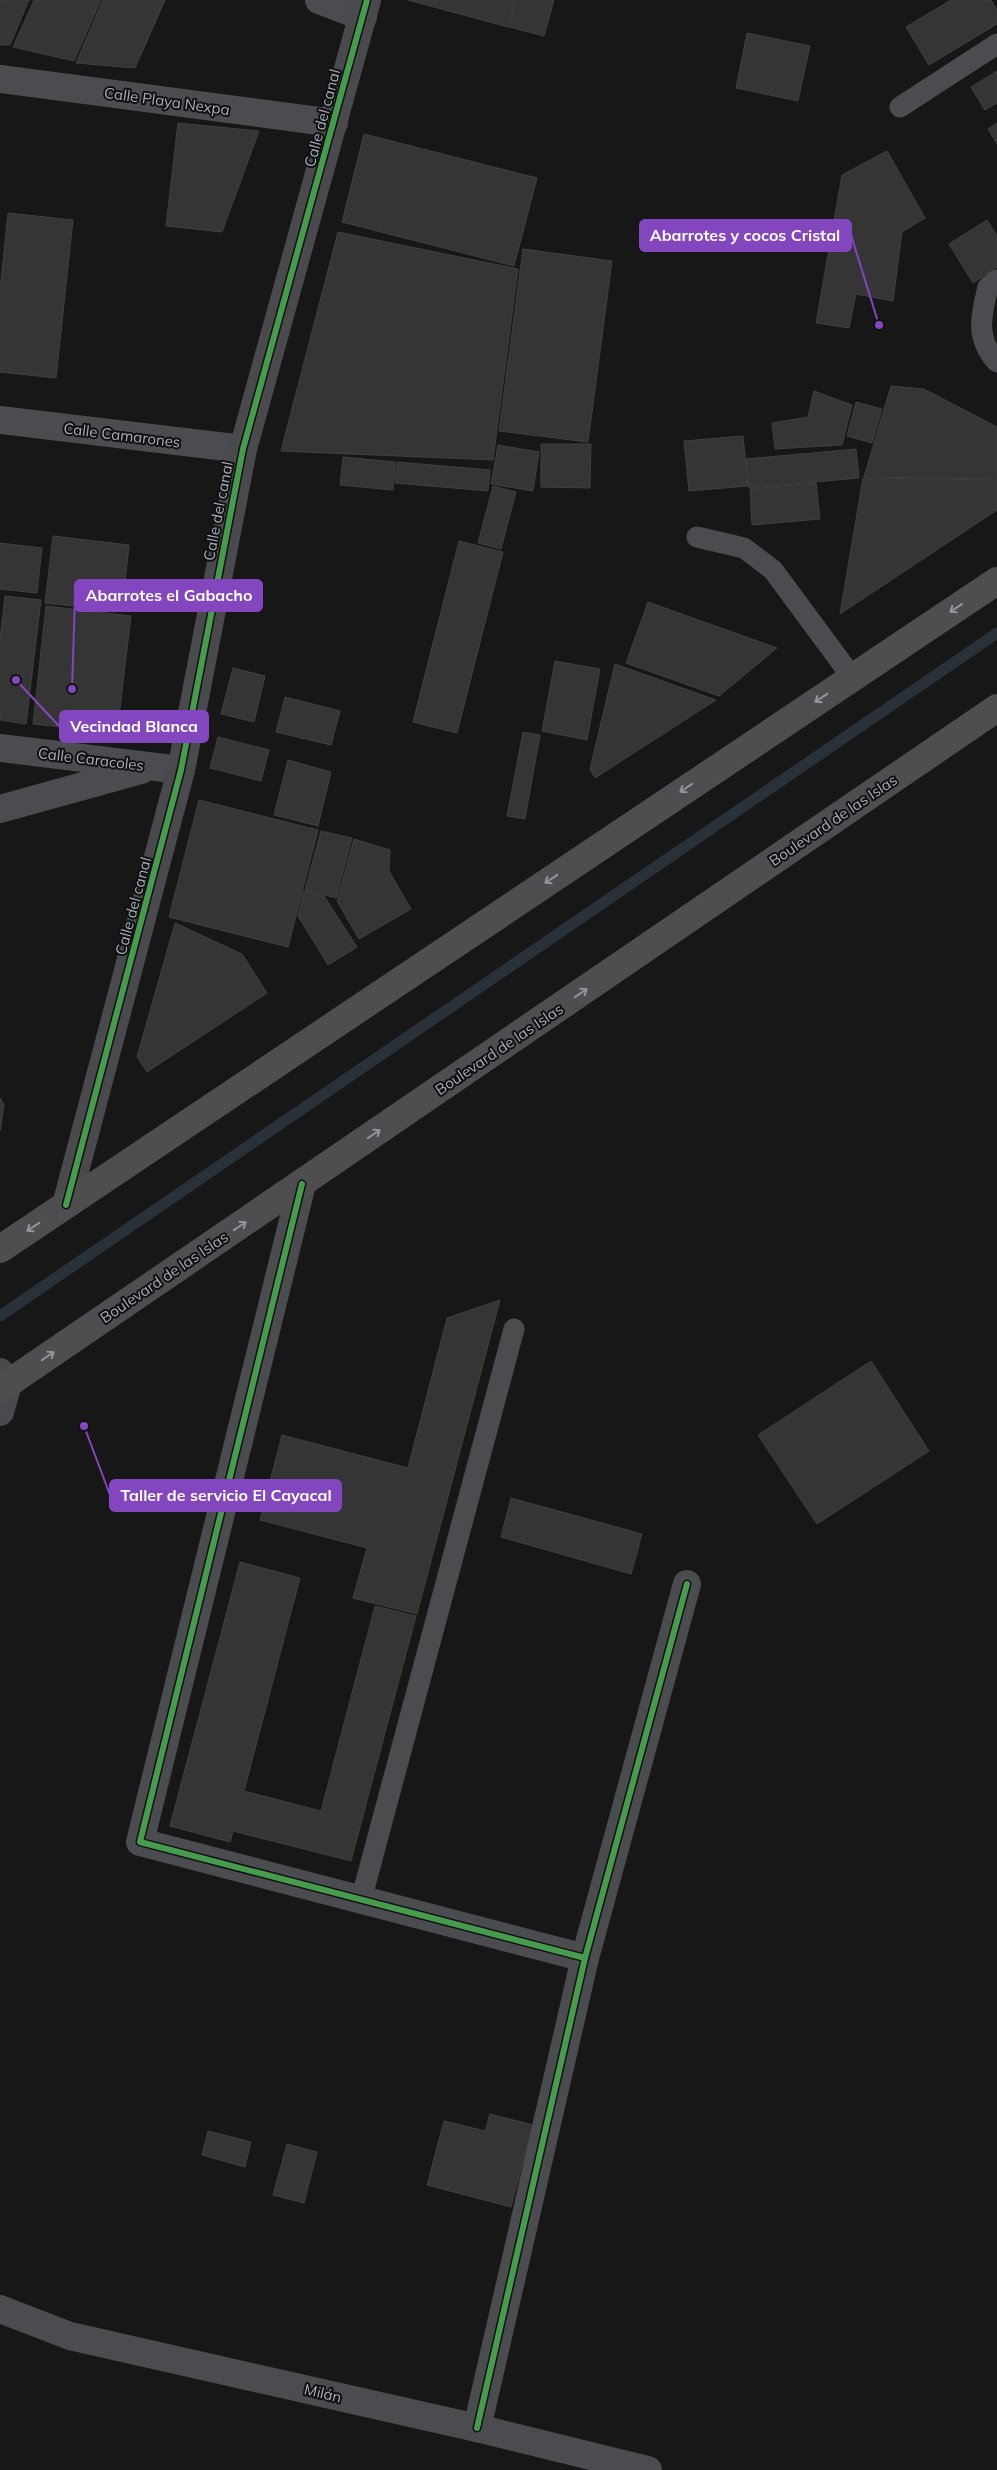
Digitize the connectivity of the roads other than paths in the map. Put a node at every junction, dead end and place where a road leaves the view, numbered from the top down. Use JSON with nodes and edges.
{"nodes":[{"id":1,"x":319,"y":0,"type":"edge"},
{"id":2,"x":365,"y":9,"type":"edge"},
{"id":3,"x":997,"y":44,"type":"edge"},
{"id":4,"x":0,"y":79,"type":"edge"},
{"id":5,"x":900,"y":107,"type":"dead end"},
{"id":6,"x":334,"y":123,"type":"junction"},
{"id":7,"x":997,"y":280,"type":"edge"},
{"id":8,"x":997,"y":362,"type":"edge"},
{"id":9,"x":0,"y":420,"type":"edge"},
{"id":10,"x":243,"y":450,"type":"junction"},
{"id":11,"x":697,"y":537,"type":"dead end"},
{"id":12,"x":997,"y":580,"type":"edge"},
{"id":13,"x":852,"y":677,"type":"junction"},
{"id":14,"x":997,"y":708,"type":"edge"},
{"id":15,"x":0,"y":748,"type":"edge"},
{"id":16,"x":153,"y":767,"type":"junction"},
{"id":17,"x":182,"y":770,"type":"junction"},
{"id":18,"x":0,"y":809,"type":"edge"},
{"id":19,"x":302,"y":1184,"type":"junction"},
{"id":20,"x":66,"y":1205,"type":"junction"},
{"id":21,"x":0,"y":1249,"type":"edge"},
{"id":22,"x":514,"y":1329,"type":"dead end"},
{"id":23,"x":2,"y":1380,"type":"edge"},
{"id":24,"x":0,"y":1412,"type":"edge"},
{"id":25,"x":687,"y":1584,"type":"dead end"},
{"id":26,"x":361,"y":1900,"type":"junction"},
{"id":27,"x":585,"y":1958,"type":"junction"},
{"id":28,"x":0,"y":2309,"type":"edge"},
{"id":29,"x":477,"y":2428,"type":"junction"},
{"id":30,"x":648,"y":2470,"type":"edge"}],
"edges":[{"from":1,"to":2,"type":"street"},
{"from":2,"to":6,"type":"street","name":"Calle del canal"},
{"from":3,"to":5,"type":"lane"},
{"from":4,"to":6,"type":"street","name":"Calle Playa Nexpa"},
{"from":6,"to":10,"type":"street","name":"Calle del canal"},
{"from":7,"to":8,"type":"lane"},
{"from":9,"to":10,"type":"street","name":"Calle Camarones"},
{"from":10,"to":17,"type":"street","name":"Calle del canal"},
{"from":11,"to":13,"type":"lane"},
{"from":12,"to":13,"type":"highway","one_way":true},
{"from":13,"to":20,"type":"highway","one_way":true},
{"from":19,"to":14,"type":"highway","name":"Boulevard de las Islas","one_way":true},
{"from":15,"to":16,"type":"street","name":"Calle Caracoles"},
{"from":16,"to":17,"type":"street","name":"Calle Caracoles"},
{"from":16,"to":18,"type":"street"},
{"from":17,"to":20,"type":"street","name":"Calle del canal"},
{"from":23,"to":19,"type":"highway","name":"Boulevard de las Islas","one_way":true},
{"from":19,"to":26,"type":"street"},
{"from":20,"to":21,"type":"highway","one_way":true},
{"from":22,"to":26,"type":"lane"},
{"from":23,"to":24,"type":"street"},
{"from":25,"to":27,"type":"street"},
{"from":26,"to":27,"type":"street"},
{"from":27,"to":29,"type":"street"},
{"from":28,"to":29,"type":"street","name":"Milán"},
{"from":29,"to":30,"type":"street","name":"Milán"}]}
